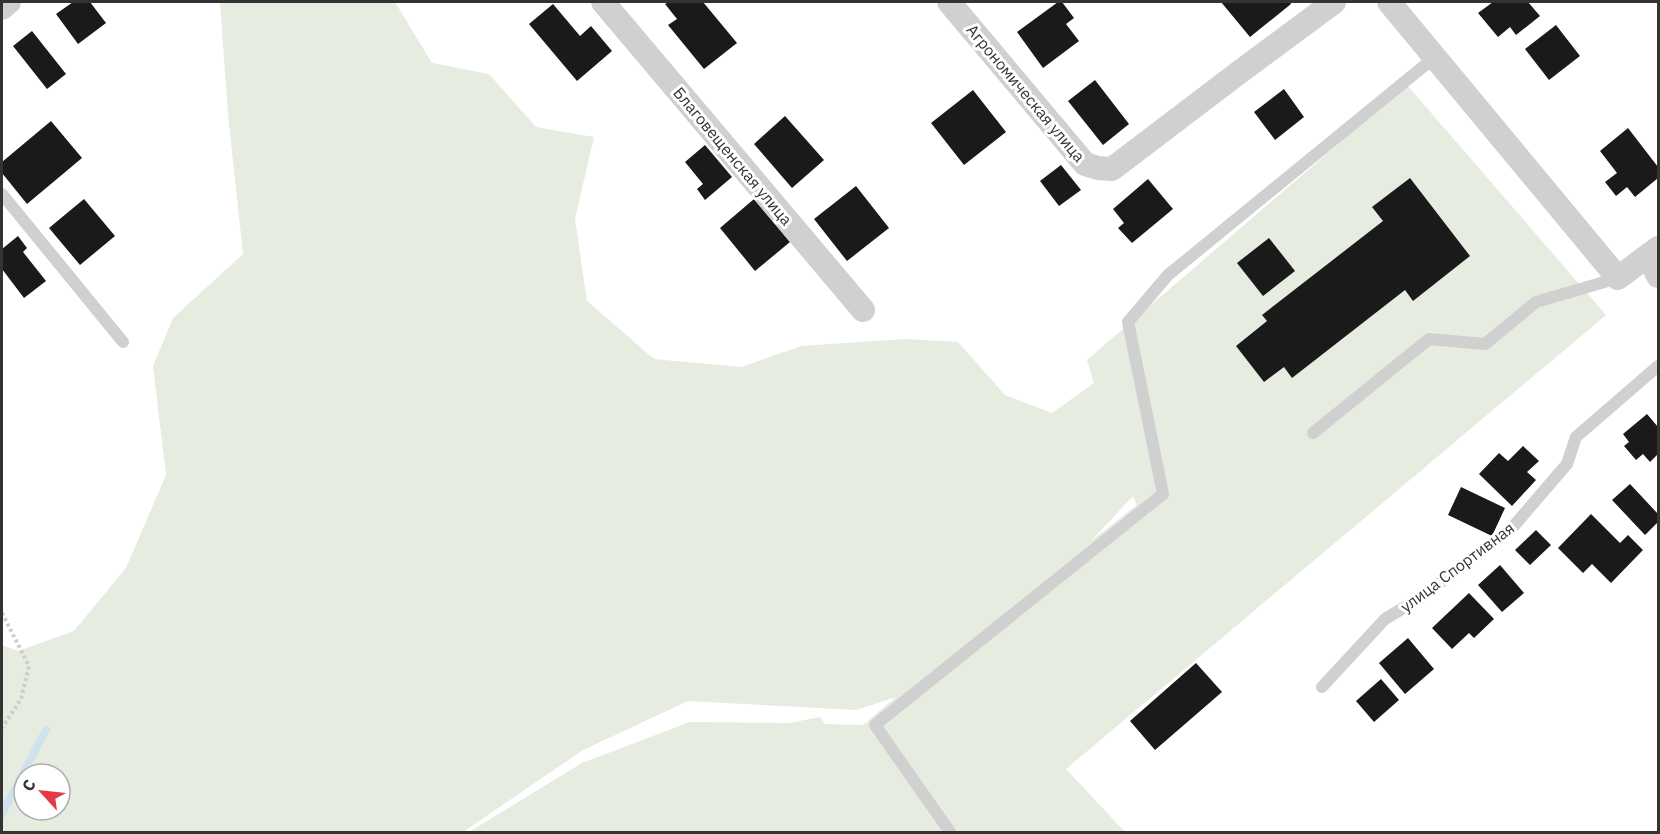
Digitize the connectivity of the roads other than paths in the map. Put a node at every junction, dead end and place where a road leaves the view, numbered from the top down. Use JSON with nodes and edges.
{"nodes":[{"id":1,"x":9,"y":2,"type":"edge"},
{"id":2,"x":603,"y":2,"type":"edge"},
{"id":3,"x":949,"y":2,"type":"edge"},
{"id":4,"x":1334,"y":2,"type":"edge"},
{"id":5,"x":1389,"y":2,"type":"edge"},
{"id":6,"x":2,"y":8,"type":"edge"},
{"id":7,"x":1435,"y":57,"type":"junction"},
{"id":8,"x":2,"y":194,"type":"edge"},
{"id":9,"x":1655,"y":260,"type":"edge"},
{"id":10,"x":1618,"y":278,"type":"junction"},
{"id":11,"x":863,"y":310,"type":"dead end"},
{"id":12,"x":123,"y":342,"type":"dead end"},
{"id":13,"x":1659,"y":366,"type":"edge"},
{"id":14,"x":1313,"y":433,"type":"dead end"},
{"id":15,"x":1322,"y":687,"type":"dead end"},
{"id":16,"x":950,"y":832,"type":"edge"}],
"edges":[{"from":1,"to":6,"type":"street"},
{"from":2,"to":11,"type":"street","name":"Благовещенская улица"},
{"from":3,"to":4,"type":"street","name":"Агрономическая улица"},
{"from":5,"to":7,"type":"street"},
{"from":7,"to":10,"type":"street"},
{"from":7,"to":16,"type":"lane"},
{"from":8,"to":12,"type":"lane"},
{"from":9,"to":10,"type":"street"},
{"from":10,"to":14,"type":"lane"},
{"from":13,"to":15,"type":"lane","name":"улица Спортивная"}]}
